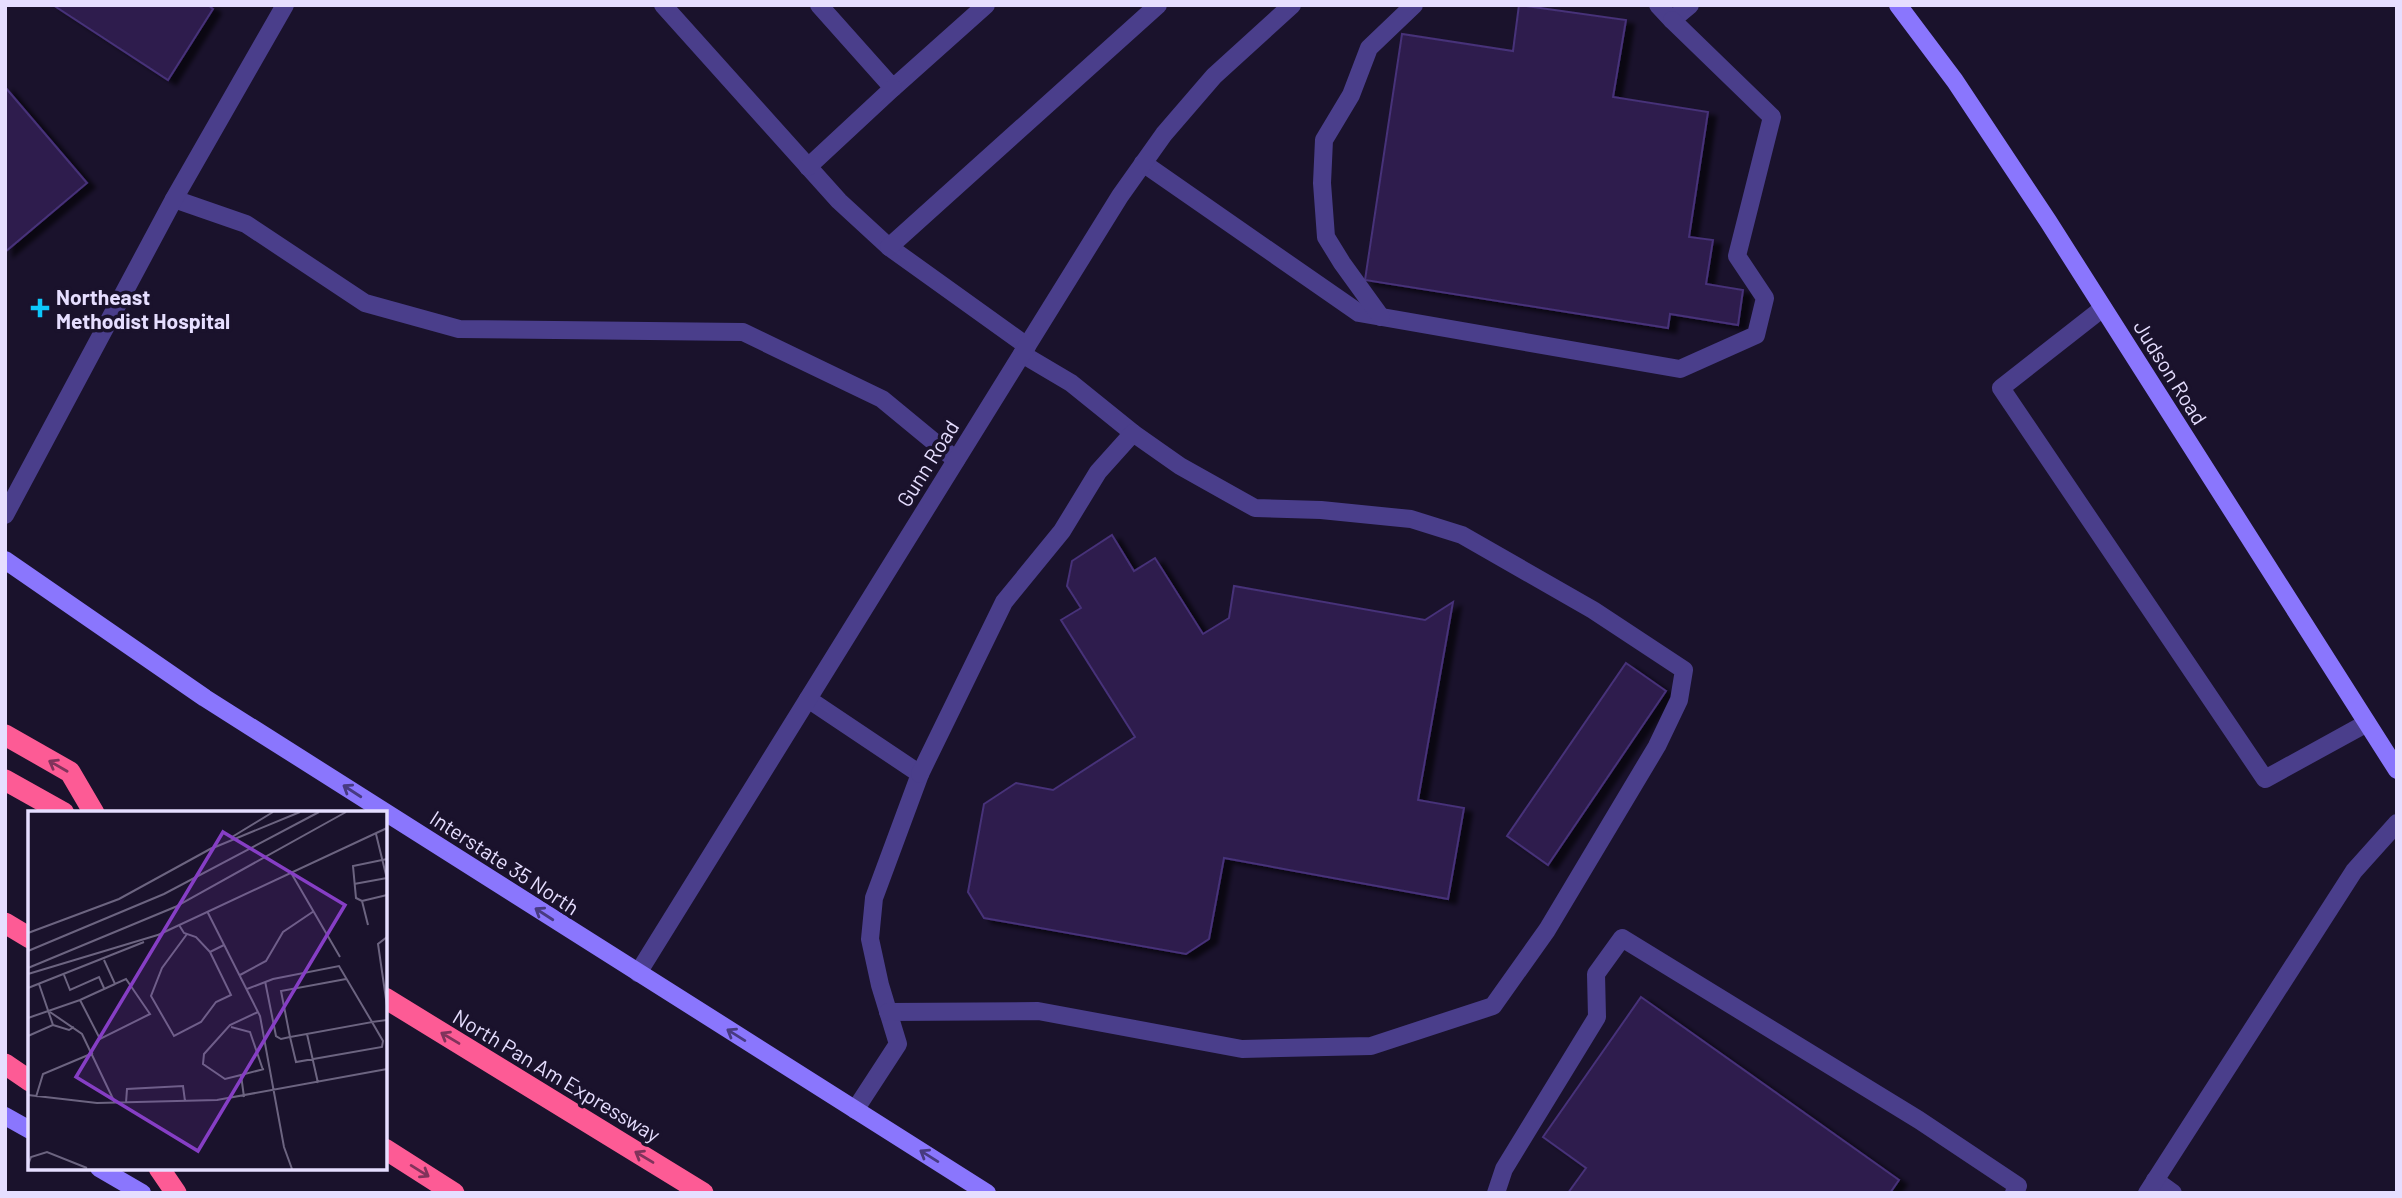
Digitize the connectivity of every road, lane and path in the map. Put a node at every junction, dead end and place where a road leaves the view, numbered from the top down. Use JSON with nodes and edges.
{"nodes":[{"id":1,"x":285,"y":5,"type":"edge"},
{"id":2,"x":663,"y":5,"type":"edge"},
{"id":3,"x":819,"y":5,"type":"edge"},
{"id":4,"x":986,"y":5,"type":"edge"},
{"id":5,"x":1158,"y":5,"type":"edge"},
{"id":6,"x":1292,"y":5,"type":"edge"},
{"id":7,"x":1414,"y":5,"type":"edge"},
{"id":8,"x":1658,"y":5,"type":"edge"},
{"id":9,"x":1690,"y":5,"type":"edge"},
{"id":10,"x":1898,"y":5,"type":"edge"},
{"id":11,"x":970,"y":12,"type":"edge"},
{"id":12,"x":1672,"y":20,"type":"junction"},
{"id":13,"x":893,"y":88,"type":"junction"},
{"id":14,"x":1143,"y":163,"type":"junction"},
{"id":15,"x":808,"y":167,"type":"junction"},
{"id":16,"x":174,"y":198,"type":"junction"},
{"id":17,"x":888,"y":247,"type":"junction"},
{"id":18,"x":2103,"y":308,"type":"junction"},
{"id":19,"x":1381,"y":317,"type":"junction"},
{"id":20,"x":1025,"y":350,"type":"junction"},
{"id":21,"x":1133,"y":433,"type":"junction"},
{"id":22,"x":956,"y":460,"type":"junction"},
{"id":23,"x":5,"y":515,"type":"edge"},
{"id":24,"x":5,"y":560,"type":"edge"},
{"id":25,"x":808,"y":699,"type":"junction"},
{"id":26,"x":2367,"y":723,"type":"junction"},
{"id":27,"x":5,"y":735,"type":"edge"},
{"id":28,"x":2397,"y":770,"type":"edge"},
{"id":29,"x":920,"y":775,"type":"junction"},
{"id":30,"x":5,"y":780,"type":"edge"},
{"id":31,"x":60,"y":811,"type":"edge"},
{"id":32,"x":93,"y":811,"type":"edge"},
{"id":33,"x":382,"y":811,"type":"edge"},
{"id":34,"x":387,"y":814,"type":"edge"},
{"id":35,"x":2397,"y":823,"type":"edge"},
{"id":36,"x":5,"y":923,"type":"edge"},
{"id":37,"x":28,"y":936,"type":"edge"},
{"id":38,"x":638,"y":974,"type":"junction"},
{"id":39,"x":387,"y":999,"type":"edge"},
{"id":40,"x":888,"y":1012,"type":"junction"},
{"id":41,"x":5,"y":1064,"type":"edge"},
{"id":42,"x":28,"y":1080,"type":"edge"},
{"id":43,"x":855,"y":1110,"type":"junction"},
{"id":44,"x":5,"y":1116,"type":"edge"},
{"id":45,"x":28,"y":1129,"type":"edge"},
{"id":46,"x":387,"y":1150,"type":"edge"},
{"id":47,"x":102,"y":1170,"type":"edge"},
{"id":48,"x":160,"y":1170,"type":"edge"},
{"id":49,"x":2151,"y":1186,"type":"edge"},
{"id":50,"x":142,"y":1193,"type":"edge"},
{"id":51,"x":176,"y":1193,"type":"edge"},
{"id":52,"x":454,"y":1193,"type":"edge"},
{"id":53,"x":702,"y":1193,"type":"edge"},
{"id":54,"x":987,"y":1193,"type":"edge"},
{"id":55,"x":1496,"y":1193,"type":"edge"},
{"id":56,"x":2014,"y":1193,"type":"edge"},
{"id":57,"x":2173,"y":1193,"type":"edge"}],
"edges":[{"from":1,"to":16,"type":"street"},
{"from":2,"to":15,"type":"street"},
{"from":3,"to":13,"type":"street"},
{"from":4,"to":11,"type":"street"},
{"from":5,"to":17,"type":"street"},
{"from":6,"to":14,"type":"street","name":"Gunn Road"},
{"from":7,"to":19,"type":"street"},
{"from":8,"to":12,"type":"street"},
{"from":9,"to":12,"type":"street"},
{"from":10,"to":18,"type":"main road","name":"Judson Road"},
{"from":11,"to":13,"type":"street"},
{"from":12,"to":19,"type":"street"},
{"from":13,"to":15,"type":"street"},
{"from":14,"to":19,"type":"street"},
{"from":14,"to":20,"type":"street","name":"Gunn Road"},
{"from":15,"to":17,"type":"street"},
{"from":16,"to":22,"type":"street"},
{"from":16,"to":23,"type":"street"},
{"from":17,"to":20,"type":"street"},
{"from":18,"to":26,"type":"main road","name":"Judson Road"},
{"from":18,"to":26,"type":"street"},
{"from":20,"to":21,"type":"street"},
{"from":20,"to":22,"type":"street","name":"Gunn Road"},
{"from":21,"to":29,"type":"street"},
{"from":21,"to":40,"type":"street"},
{"from":22,"to":25,"type":"street","name":"Gunn Road"},
{"from":33,"to":24,"type":"main road","name":"Interstate 35 North","one_way":true},
{"from":25,"to":29,"type":"street"},
{"from":25,"to":38,"type":"street","name":"Gunn Road"},
{"from":26,"to":28,"type":"main road","name":"Judson Road"},
{"from":32,"to":27,"type":"highway","one_way":true},
{"from":29,"to":40,"type":"street"},
{"from":30,"to":31,"type":"highway"},
{"from":38,"to":34,"type":"main road","name":"Interstate 35 North","one_way":true},
{"from":35,"to":49,"type":"street"},
{"from":36,"to":37,"type":"highway"},
{"from":43,"to":38,"type":"main road","name":"Interstate 35 North","one_way":true},
{"from":53,"to":39,"type":"highway","name":"North Pan Am Expressway","one_way":true},
{"from":40,"to":43,"type":"street"},
{"from":41,"to":42,"type":"highway"},
{"from":54,"to":43,"type":"main road","name":"Interstate 35 North","one_way":true},
{"from":44,"to":45,"type":"main road"},
{"from":46,"to":52,"type":"highway","one_way":true},
{"from":47,"to":50,"type":"main road"},
{"from":48,"to":51,"type":"highway"},
{"from":49,"to":57,"type":"street"},
{"from":55,"to":56,"type":"street"}]}
